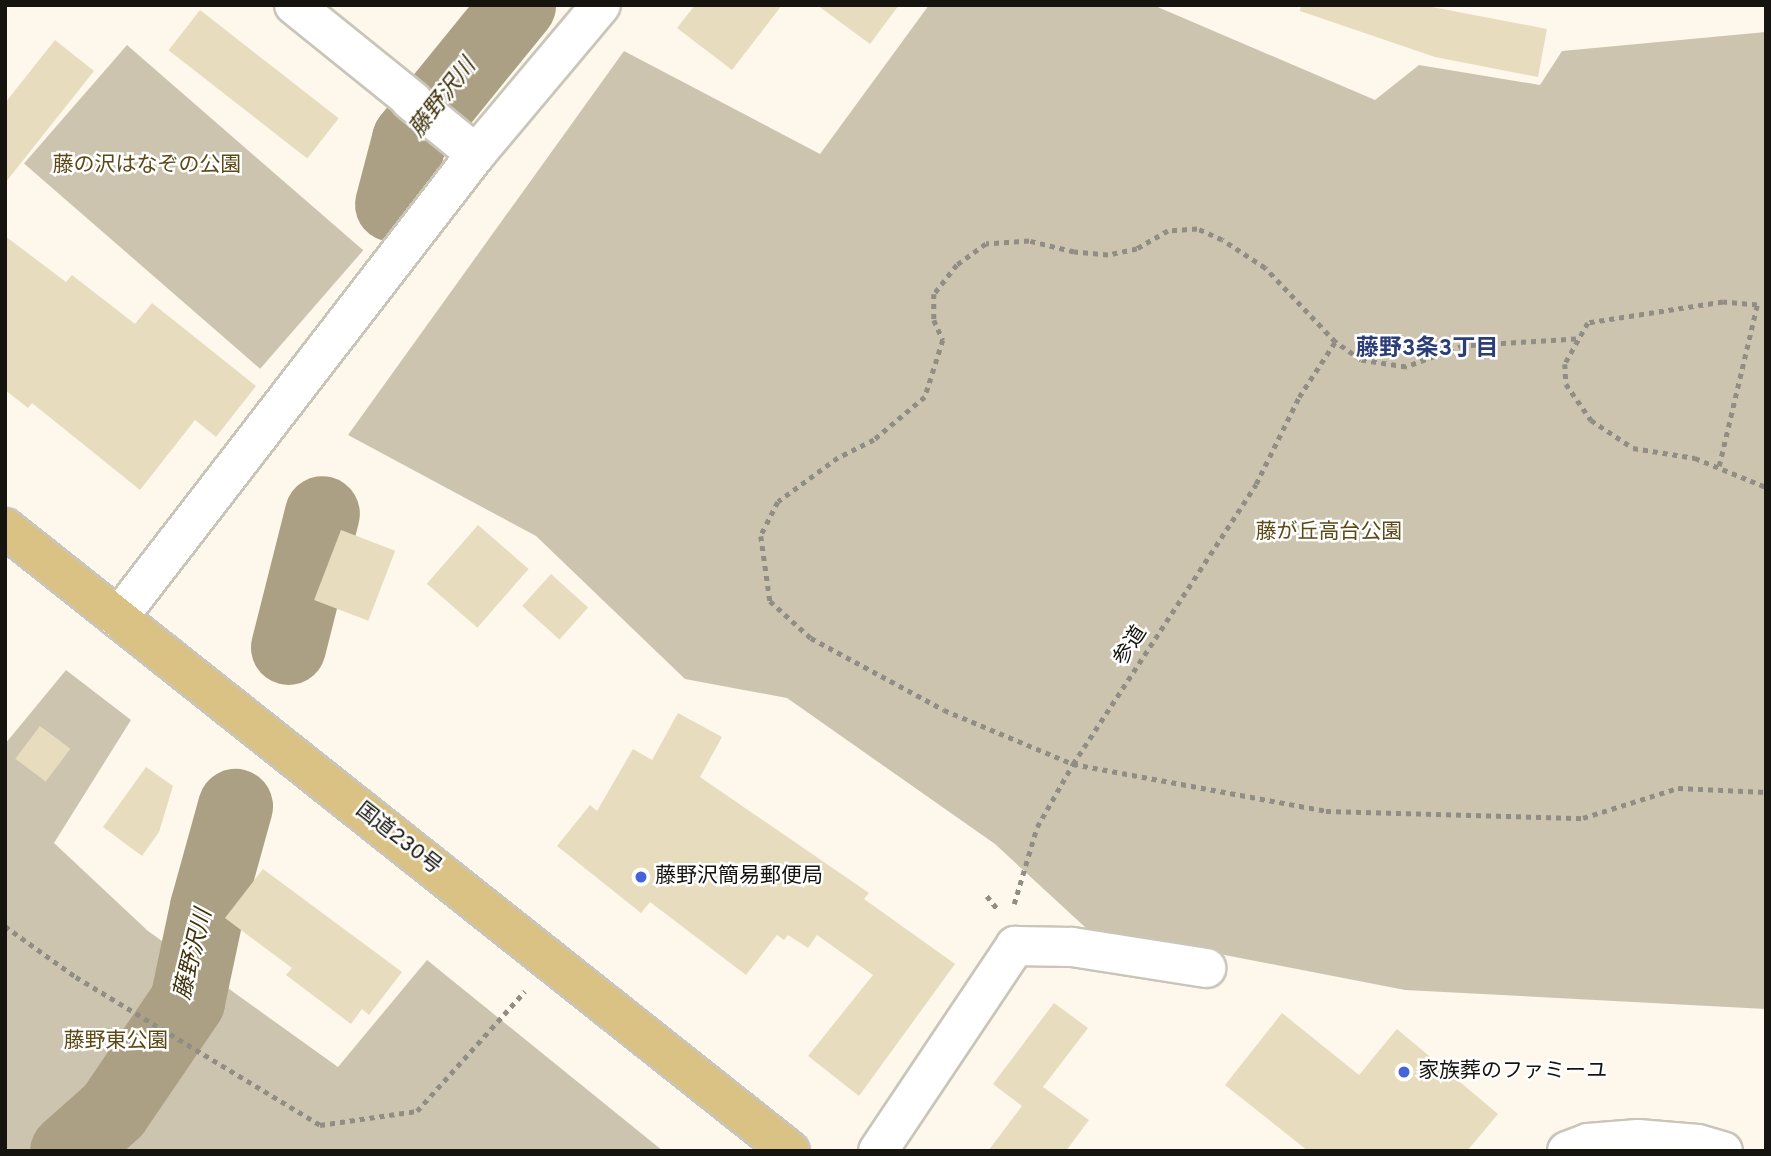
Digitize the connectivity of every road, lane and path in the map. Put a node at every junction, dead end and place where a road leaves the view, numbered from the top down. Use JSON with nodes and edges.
{"nodes":[{"id":1,"x":294,"y":5,"type":"edge"},
{"id":2,"x":601,"y":5,"type":"edge"},
{"id":3,"x":476,"y":154,"type":"junction"},
{"id":4,"x":1576,"y":339,"type":"junction"},
{"id":5,"x":1335,"y":342,"type":"junction"},
{"id":6,"x":1719,"y":466,"type":"junction"},
{"id":7,"x":1766,"y":487,"type":"edge"},
{"id":8,"x":5,"y":528,"type":"edge"},
{"id":9,"x":118,"y":618,"type":"junction"},
{"id":10,"x":1073,"y":764,"type":"junction"},
{"id":11,"x":1766,"y":792,"type":"edge"},
{"id":12,"x":1012,"y":911,"type":"dead end"},
{"id":13,"x":5,"y":926,"type":"edge"},
{"id":14,"x":553,"y":960,"type":"junction"},
{"id":15,"x":1206,"y":968,"type":"dead end"},
{"id":16,"x":790,"y":1151,"type":"edge"},
{"id":17,"x":878,"y":1151,"type":"edge"},
{"id":18,"x":1567,"y":1151,"type":"edge"},
{"id":19,"x":1724,"y":1151,"type":"edge"}],
"edges":[{"from":1,"to":3,"type":"street"},
{"from":2,"to":3,"type":"street"},
{"from":3,"to":9,"type":"street"},
{"from":4,"to":5,"type":"path"},
{"from":4,"to":6,"type":"path"},
{"from":4,"to":6,"type":"path"},
{"from":5,"to":10,"type":"path","name":"参道"},
{"from":5,"to":10,"type":"path"},
{"from":6,"to":7,"type":"path"},
{"from":8,"to":9,"type":"highway","name":"国道230号"},
{"from":9,"to":14,"type":"highway","name":"国道230号"},
{"from":10,"to":11,"type":"path"},
{"from":10,"to":12,"type":"path","name":"参道"},
{"from":13,"to":14,"type":"path"},
{"from":14,"to":16,"type":"highway","name":"国道230号"},
{"from":15,"to":17,"type":"street"},
{"from":18,"to":19,"type":"street"}]}
